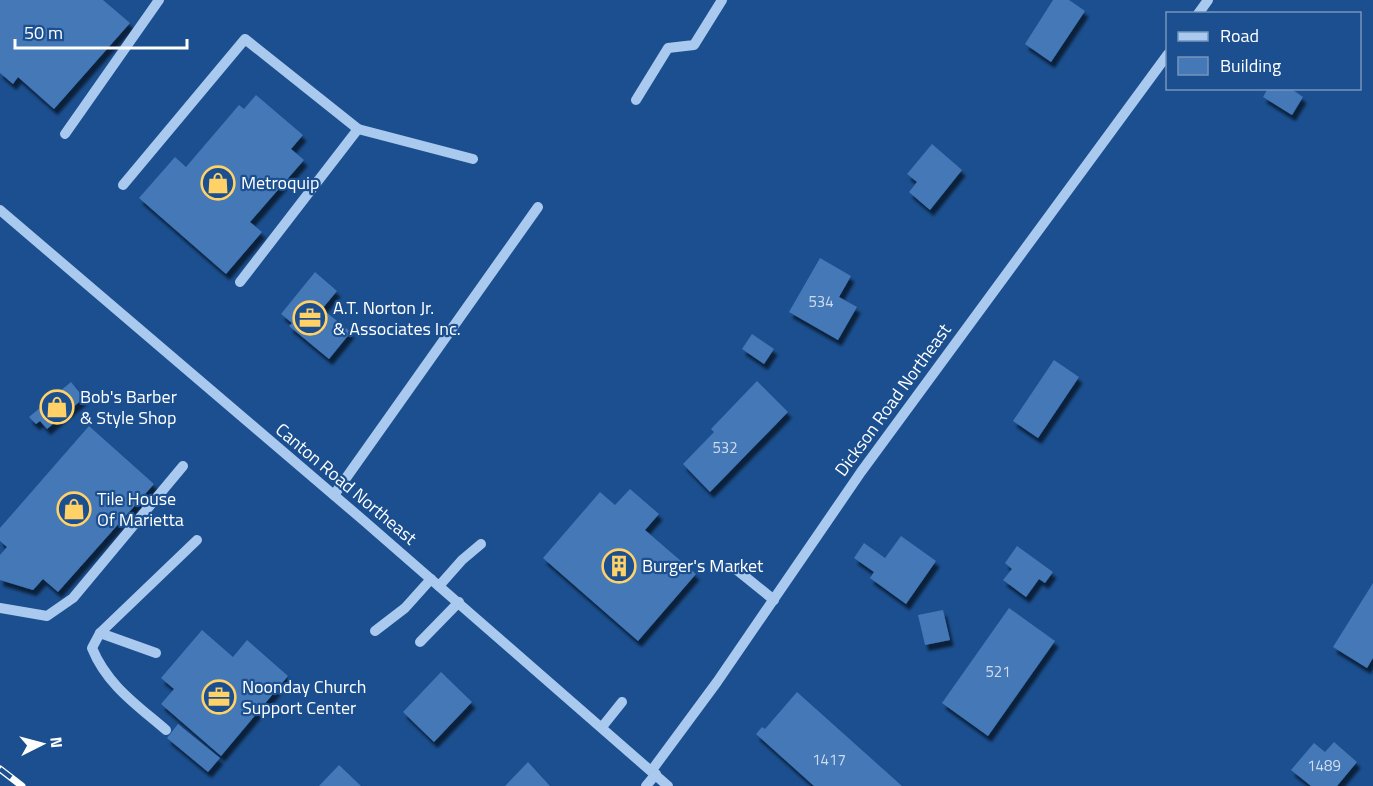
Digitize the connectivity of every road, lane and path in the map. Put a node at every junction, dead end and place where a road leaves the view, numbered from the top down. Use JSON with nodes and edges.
{"nodes":[{"id":1,"x":159,"y":0,"type":"edge"},
{"id":2,"x":722,"y":0,"type":"edge"},
{"id":3,"x":1166,"y":55,"type":"edge"},
{"id":4,"x":636,"y":100,"type":"dead end"},
{"id":5,"x":358,"y":129,"type":"junction"},
{"id":6,"x":65,"y":134,"type":"dead end"},
{"id":7,"x":473,"y":159,"type":"dead end"},
{"id":8,"x":123,"y":185,"type":"dead end"},
{"id":9,"x":538,"y":207,"type":"dead end"},
{"id":10,"x":0,"y":210,"type":"edge"},
{"id":11,"x":240,"y":282,"type":"dead end"},
{"id":12,"x":183,"y":466,"type":"dead end"},
{"id":13,"x":334,"y":495,"type":"junction"},
{"id":14,"x":197,"y":540,"type":"dead end"},
{"id":15,"x":481,"y":544,"type":"dead end"},
{"id":16,"x":736,"y":570,"type":"dead end"},
{"id":17,"x":435,"y":582,"type":"junction"},
{"id":18,"x":774,"y":600,"type":"junction"},
{"id":19,"x":459,"y":602,"type":"junction"},
{"id":20,"x":0,"y":608,"type":"edge"},
{"id":21,"x":375,"y":631,"type":"dead end"},
{"id":22,"x":100,"y":633,"type":"junction"},
{"id":23,"x":420,"y":642,"type":"dead end"},
{"id":24,"x":156,"y":653,"type":"dead end"},
{"id":25,"x":622,"y":702,"type":"dead end"},
{"id":26,"x":602,"y":727,"type":"junction"},
{"id":27,"x":166,"y":730,"type":"dead end"},
{"id":28,"x":654,"y":772,"type":"junction"},
{"id":29,"x":645,"y":786,"type":"edge"},
{"id":30,"x":668,"y":786,"type":"edge"}],
"edges":[{"from":1,"to":6,"type":"street"},
{"from":2,"to":4,"type":"street"},
{"from":3,"to":18,"type":"street","name":"Dickson Road Northeast"},
{"from":5,"to":7,"type":"street"},
{"from":5,"to":8,"type":"street"},
{"from":5,"to":11,"type":"street"},
{"from":9,"to":13,"type":"street"},
{"from":10,"to":13,"type":"street","name":"Canton Road Northeast"},
{"from":12,"to":20,"type":"street"},
{"from":13,"to":17,"type":"street","name":"Canton Road Northeast"},
{"from":14,"to":22,"type":"street"},
{"from":15,"to":17,"type":"street"},
{"from":16,"to":18,"type":"street"},
{"from":17,"to":19,"type":"street","name":"Canton Road Northeast"},
{"from":17,"to":21,"type":"street"},
{"from":18,"to":28,"type":"street","name":"Dickson Road Northeast"},
{"from":19,"to":23,"type":"street"},
{"from":19,"to":26,"type":"street","name":"Canton Road Northeast"},
{"from":22,"to":24,"type":"street"},
{"from":22,"to":27,"type":"street"},
{"from":25,"to":26,"type":"street"},
{"from":26,"to":28,"type":"street","name":"Canton Road Northeast"},
{"from":28,"to":29,"type":"street","name":"Dickson Road Northeast"},
{"from":28,"to":30,"type":"street","name":"Canton Road Northeast"}]}
